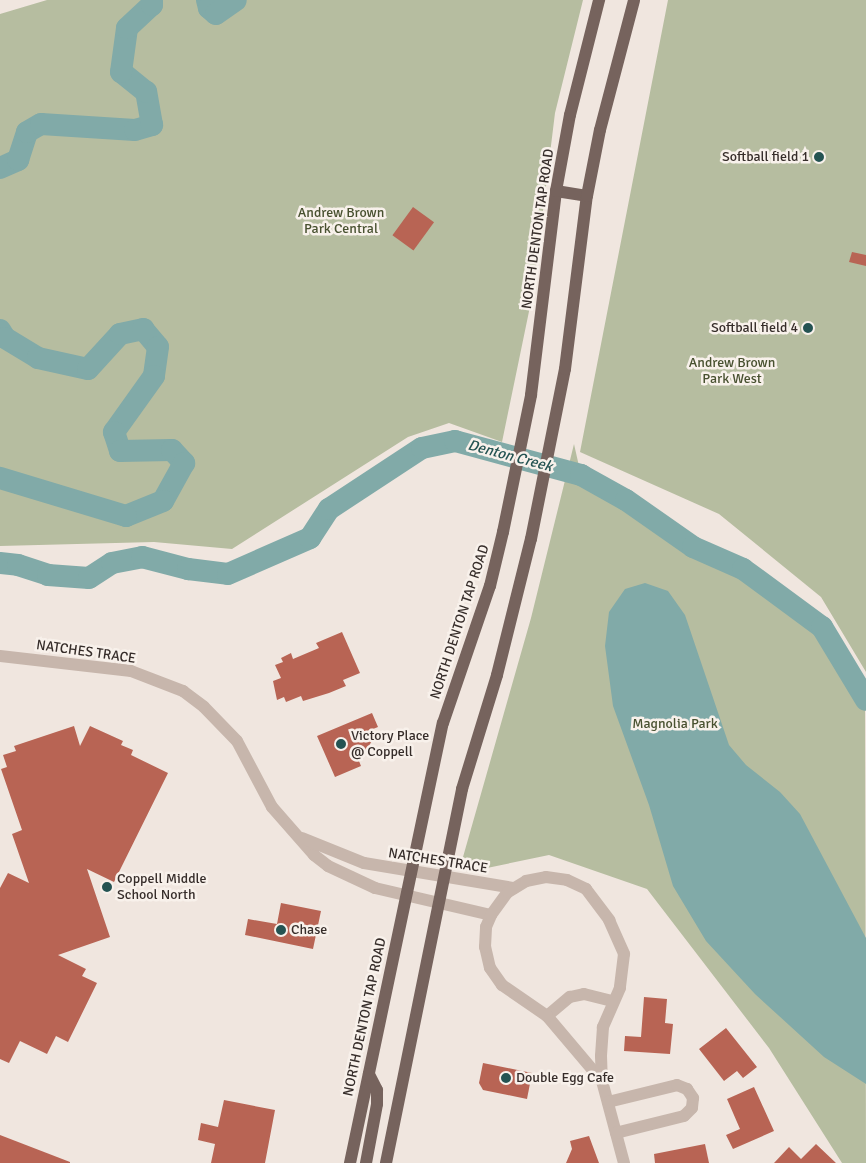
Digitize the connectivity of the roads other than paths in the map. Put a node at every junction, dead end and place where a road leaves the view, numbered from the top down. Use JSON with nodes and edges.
{"nodes":[{"id":1,"x":599,"y":0,"type":"edge"},
{"id":2,"x":634,"y":0,"type":"edge"},
{"id":3,"x":556,"y":191,"type":"junction"},
{"id":4,"x":587,"y":196,"type":"junction"},
{"id":5,"x":0,"y":656,"type":"edge"},
{"id":6,"x":302,"y":838,"type":"junction"},
{"id":7,"x":410,"y":871,"type":"junction"},
{"id":8,"x":443,"y":877,"type":"junction"},
{"id":9,"x":514,"y":888,"type":"junction"},
{"id":10,"x":406,"y":895,"type":"junction"},
{"id":11,"x":438,"y":901,"type":"junction"},
{"id":12,"x":491,"y":915,"type":"junction"},
{"id":13,"x":613,"y":1001,"type":"junction"},
{"id":14,"x":547,"y":1016,"type":"junction"},
{"id":15,"x":369,"y":1074,"type":"junction"},
{"id":16,"x":602,"y":1081,"type":"junction"},
{"id":17,"x":608,"y":1102,"type":"junction"},
{"id":18,"x":616,"y":1133,"type":"junction"},
{"id":19,"x":350,"y":1163,"type":"edge"},
{"id":20,"x":366,"y":1163,"type":"edge"},
{"id":21,"x":386,"y":1163,"type":"edge"},
{"id":22,"x":624,"y":1163,"type":"edge"}],
"edges":[{"from":1,"to":3,"type":"main road","name":"NORTH DENTON TAP ROAD"},
{"from":2,"to":4,"type":"main road"},
{"from":3,"to":4,"type":"main road"},
{"from":3,"to":7,"type":"main road","name":"NORTH DENTON TAP ROAD"},
{"from":4,"to":8,"type":"main road"},
{"from":5,"to":6,"type":"street","name":"NATCHES TRACE"},
{"from":6,"to":7,"type":"street","name":"NATCHES TRACE"},
{"from":6,"to":10,"type":"street","name":"NATCHES TRACE"},
{"from":7,"to":8,"type":"street","name":"NATCHES TRACE"},
{"from":7,"to":10,"type":"main road","name":"NORTH DENTON TAP ROAD"},
{"from":8,"to":9,"type":"street","name":"NATCHES TRACE"},
{"from":8,"to":11,"type":"main road"},
{"from":9,"to":12,"type":"street","name":"NATCHES TRACE"},
{"from":9,"to":13,"type":"street","name":"NATCHES TRACE"},
{"from":10,"to":11,"type":"street","name":"NATCHES TRACE"},
{"from":10,"to":15,"type":"main road","name":"NORTH DENTON TAP ROAD"},
{"from":11,"to":12,"type":"street","name":"NATCHES TRACE"},
{"from":11,"to":21,"type":"main road"},
{"from":12,"to":14,"type":"street","name":"NATCHES TRACE"},
{"from":13,"to":14,"type":"street"},
{"from":13,"to":16,"type":"street","name":"NATCHES TRACE"},
{"from":14,"to":16,"type":"street","name":"NATCHES TRACE"},
{"from":15,"to":19,"type":"main road","name":"NORTH DENTON TAP ROAD"},
{"from":15,"to":20,"type":"main road"},
{"from":16,"to":17,"type":"street","name":"NATCHES TRACE"},
{"from":17,"to":18,"type":"street","name":"NATCHES TRACE"},
{"from":17,"to":18,"type":"street"},
{"from":18,"to":22,"type":"street","name":"NATCHES TRACE"}]}
